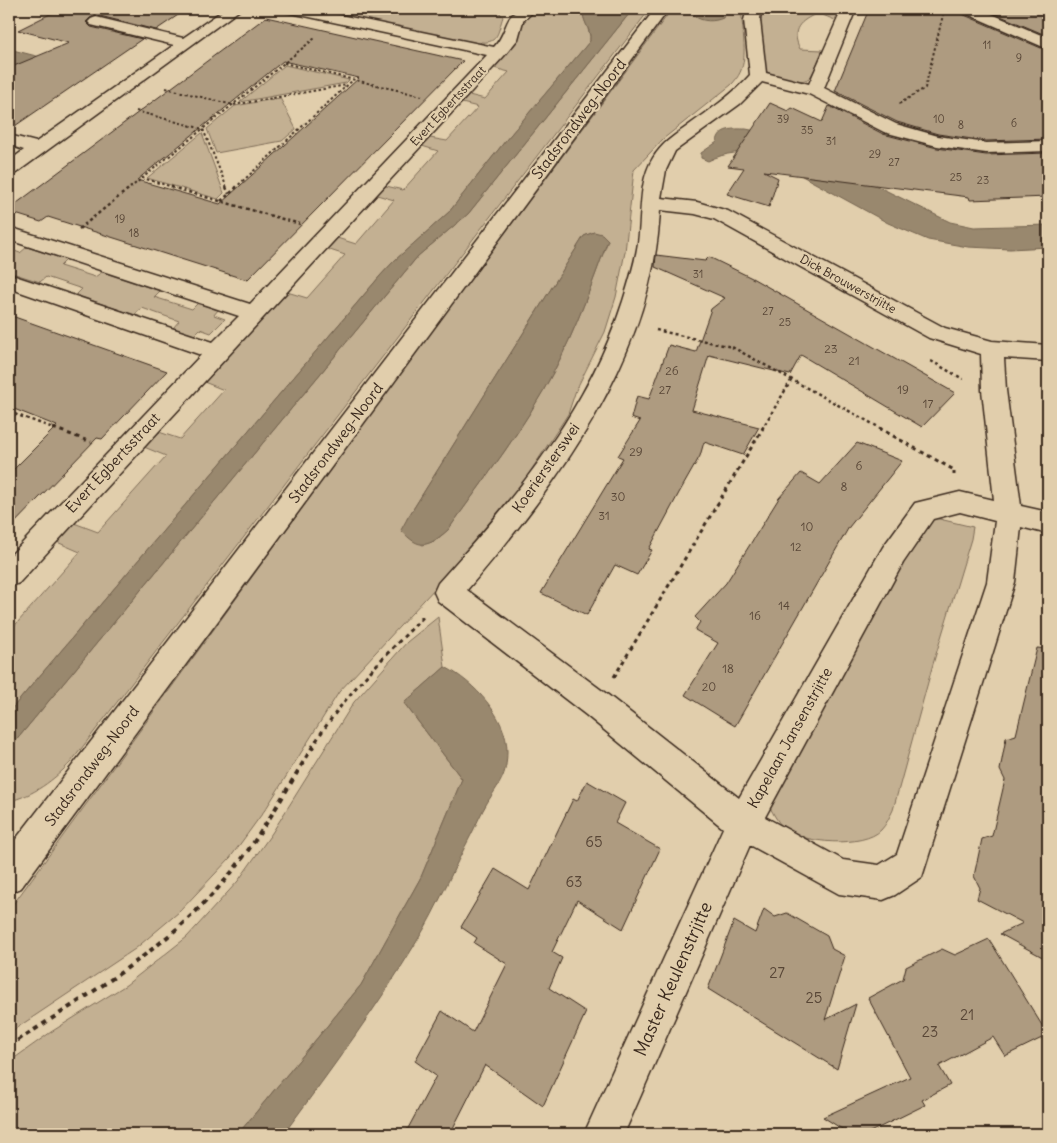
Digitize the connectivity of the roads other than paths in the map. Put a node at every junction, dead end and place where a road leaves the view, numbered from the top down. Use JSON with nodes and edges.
{"nodes":[{"id":1,"x":234,"y":9,"type":"edge"},
{"id":2,"x":292,"y":9,"type":"edge"},
{"id":3,"x":662,"y":9,"type":"edge"},
{"id":4,"x":754,"y":9,"type":"edge"},
{"id":5,"x":849,"y":9,"type":"edge"},
{"id":6,"x":968,"y":9,"type":"edge"},
{"id":7,"x":521,"y":10,"type":"edge"},
{"id":8,"x":96,"y":22,"type":"dead end"},
{"id":9,"x":186,"y":43,"type":"junction"},
{"id":10,"x":1048,"y":44,"type":"edge"},
{"id":11,"x":498,"y":53,"type":"junction"},
{"id":12,"x":758,"y":76,"type":"junction"},
{"id":13,"x":815,"y":90,"type":"junction"},
{"id":14,"x":9,"y":140,"type":"edge"},
{"id":15,"x":1048,"y":146,"type":"edge"},
{"id":16,"x":38,"y":148,"type":"junction"},
{"id":17,"x":9,"y":169,"type":"edge"},
{"id":18,"x":652,"y":204,"type":"junction"},
{"id":19,"x":9,"y":233,"type":"edge"},
{"id":20,"x":9,"y":281,"type":"edge"},
{"id":21,"x":254,"y":312,"type":"junction"},
{"id":22,"x":992,"y":349,"type":"junction"},
{"id":23,"x":217,"y":352,"type":"junction"},
{"id":24,"x":1048,"y":353,"type":"edge"},
{"id":25,"x":1009,"y":513,"type":"junction"},
{"id":26,"x":1048,"y":523,"type":"edge"},
{"id":27,"x":9,"y":575,"type":"edge"},
{"id":28,"x":742,"y":823,"type":"junction"},
{"id":29,"x":9,"y":876,"type":"edge"},
{"id":30,"x":604,"y":1134,"type":"edge"}],
"edges":[{"from":1,"to":9,"type":"street"},
{"from":2,"to":11,"type":"street","name":"Evert Egbertsstraat"},
{"from":3,"to":29,"type":"street","name":"Stadsrondweg-Noord"},
{"from":4,"to":12,"type":"street"},
{"from":5,"to":13,"type":"street"},
{"from":6,"to":10,"type":"street"},
{"from":7,"to":11,"type":"street"},
{"from":8,"to":9,"type":"street"},
{"from":9,"to":16,"type":"street"},
{"from":11,"to":21,"type":"street","name":"Evert Egbertsstraat"},
{"from":12,"to":13,"type":"street"},
{"from":12,"to":18,"type":"street","name":"Koeriersterswei"},
{"from":13,"to":15,"type":"street"},
{"from":14,"to":16,"type":"street"},
{"from":16,"to":17,"type":"street"},
{"from":18,"to":22,"type":"street","name":"Dick Brouwerstrjitte"},
{"from":18,"to":28,"type":"street","name":"Koeriersterswei"},
{"from":19,"to":21,"type":"street"},
{"from":20,"to":23,"type":"street"},
{"from":21,"to":23,"type":"street","name":"Evert Egbertsstraat"},
{"from":22,"to":24,"type":"street","name":"Dick Brouwerstrjitte"},
{"from":22,"to":25,"type":"street","name":"Kapelaan Jansenstrjitte"},
{"from":23,"to":27,"type":"street","name":"Evert Egbertsstraat"},
{"from":25,"to":26,"type":"street"},
{"from":25,"to":28,"type":"street","name":"Kapelaan Jansenstrjitte"},
{"from":25,"to":28,"type":"street","name":"Kapelaan Jansenstrjitte"},
{"from":28,"to":30,"type":"street","name":"Master Keulenstrjitte"}]}
